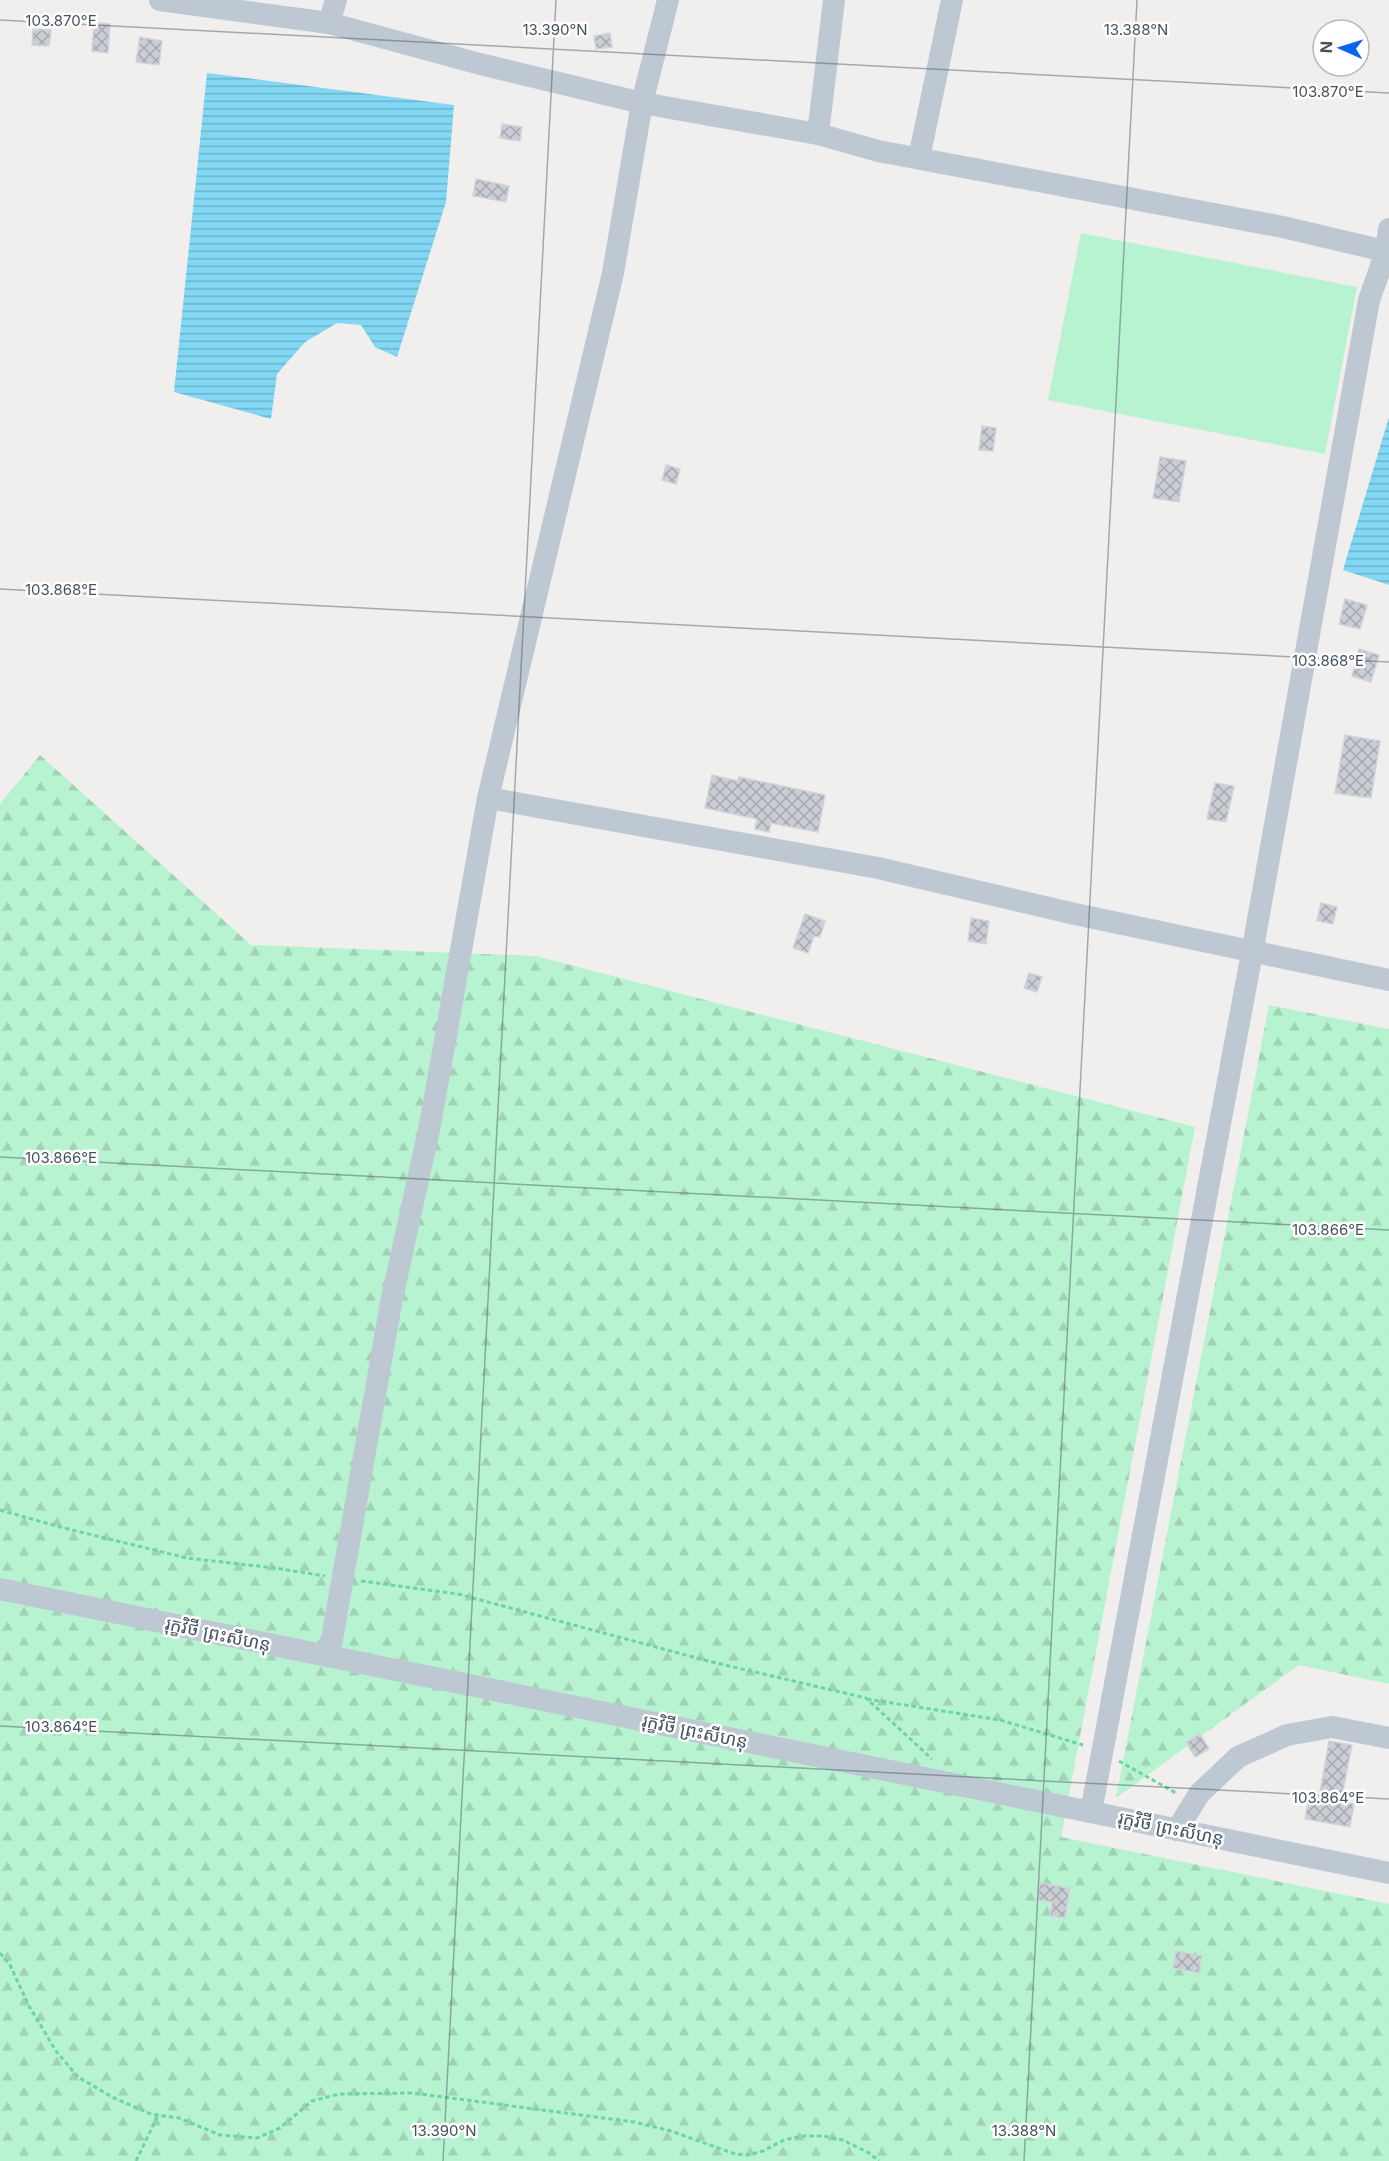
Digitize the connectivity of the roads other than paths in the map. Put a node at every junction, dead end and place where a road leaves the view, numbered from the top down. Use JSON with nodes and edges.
{"nodes":[{"id":1,"x":160,"y":0,"type":"edge"},
{"id":2,"x":336,"y":0,"type":"edge"},
{"id":3,"x":668,"y":0,"type":"edge"},
{"id":4,"x":834,"y":0,"type":"edge"},
{"id":5,"x":952,"y":0,"type":"edge"},
{"id":6,"x":329,"y":23,"type":"junction"},
{"id":7,"x":642,"y":103,"type":"junction"},
{"id":8,"x":819,"y":134,"type":"junction"},
{"id":9,"x":919,"y":158,"type":"junction"},
{"id":10,"x":1389,"y":229,"type":"edge"},
{"id":11,"x":1387,"y":252,"type":"edge"},
{"id":12,"x":488,"y":798,"type":"junction"},
{"id":13,"x":1252,"y":953,"type":"junction"},
{"id":14,"x":1389,"y":980,"type":"edge"},
{"id":15,"x":0,"y":1589,"type":"edge"},
{"id":16,"x":329,"y":1656,"type":"junction"},
{"id":17,"x":1389,"y":1738,"type":"edge"},
{"id":18,"x":1091,"y":1812,"type":"junction"},
{"id":19,"x":1177,"y":1830,"type":"junction"},
{"id":20,"x":1389,"y":1873,"type":"edge"}],
"edges":[{"from":1,"to":6,"type":"street"},
{"from":2,"to":6,"type":"street"},
{"from":3,"to":7,"type":"street"},
{"from":4,"to":8,"type":"street"},
{"from":5,"to":9,"type":"street"},
{"from":6,"to":7,"type":"street"},
{"from":7,"to":8,"type":"street"},
{"from":7,"to":12,"type":"street"},
{"from":8,"to":9,"type":"street"},
{"from":9,"to":11,"type":"street"},
{"from":10,"to":11,"type":"street"},
{"from":11,"to":13,"type":"street"},
{"from":12,"to":13,"type":"street"},
{"from":12,"to":16,"type":"street"},
{"from":13,"to":14,"type":"street"},
{"from":13,"to":18,"type":"street"},
{"from":15,"to":16,"type":"street","name":"រុក្ខវិថី ព្រះសីហនុ"},
{"from":16,"to":18,"type":"street","name":"រុក្ខវិថី ព្រះសីហនុ"},
{"from":17,"to":19,"type":"street"},
{"from":18,"to":19,"type":"street","name":"រុក្ខវិថី ព្រះសីហនុ"},
{"from":19,"to":20,"type":"street","name":"រុក្ខវិថី ព្រះសីហនុ"}]}
